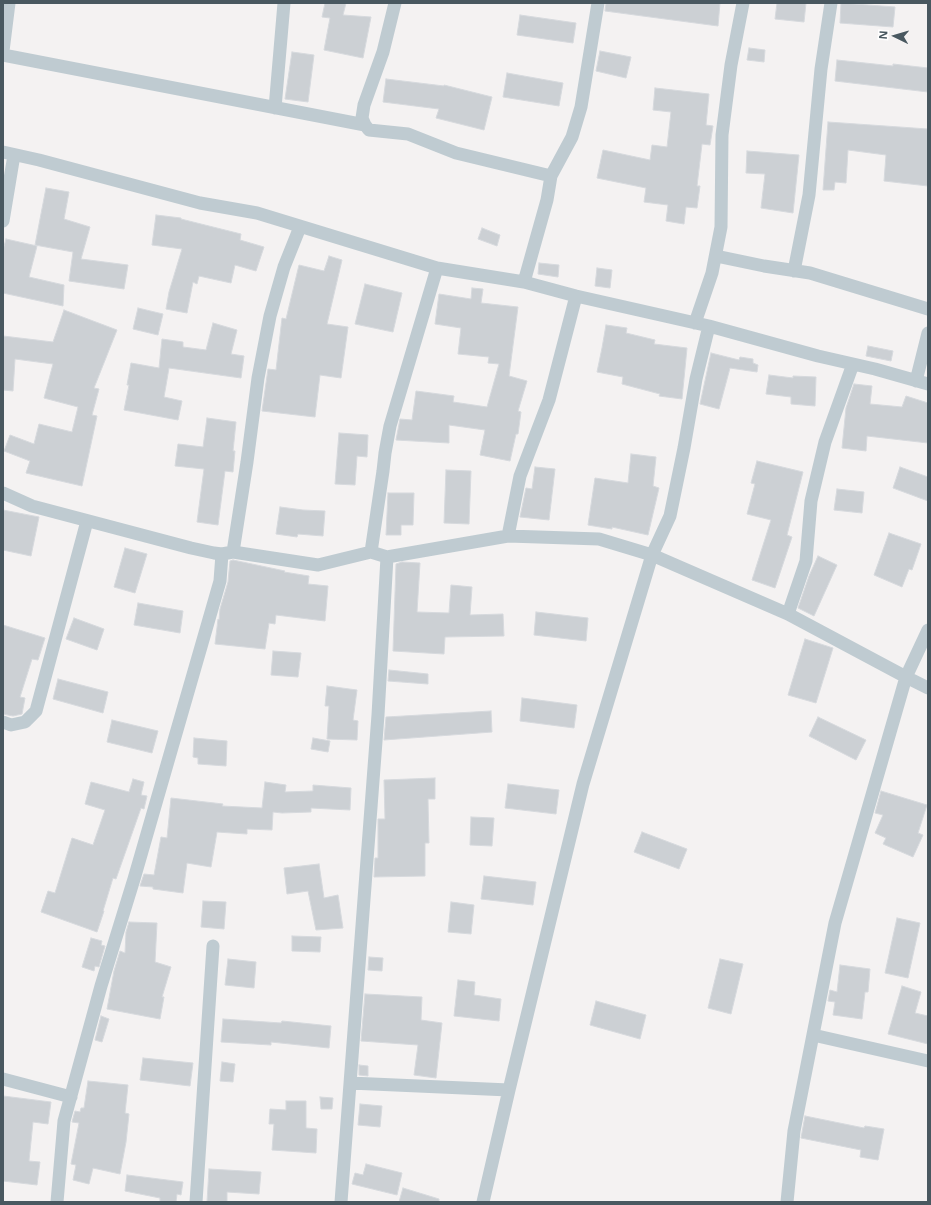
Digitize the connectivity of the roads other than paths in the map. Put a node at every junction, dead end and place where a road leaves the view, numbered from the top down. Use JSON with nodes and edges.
{"nodes":[{"id":1,"x":9,"y":3,"type":"edge"},
{"id":2,"x":284,"y":3,"type":"edge"},
{"id":3,"x":395,"y":3,"type":"edge"},
{"id":4,"x":598,"y":3,"type":"edge"},
{"id":5,"x":743,"y":3,"type":"edge"},
{"id":6,"x":831,"y":3,"type":"edge"},
{"id":7,"x":3,"y":51,"type":"edge"},
{"id":8,"x":3,"y":55,"type":"edge"},
{"id":9,"x":275,"y":108,"type":"junction"},
{"id":10,"x":365,"y":125,"type":"junction"},
{"id":11,"x":8,"y":154,"type":"edge"},
{"id":12,"x":551,"y":176,"type":"junction"},
{"id":13,"x":3,"y":221,"type":"edge"},
{"id":14,"x":300,"y":227,"type":"junction"},
{"id":15,"x":716,"y":256,"type":"junction"},
{"id":16,"x":437,"y":268,"type":"junction"},
{"id":17,"x":794,"y":271,"type":"junction"},
{"id":18,"x":524,"y":282,"type":"junction"},
{"id":19,"x":576,"y":296,"type":"junction"},
{"id":20,"x":928,"y":309,"type":"edge"},
{"id":21,"x":695,"y":323,"type":"junction"},
{"id":22,"x":709,"y":326,"type":"junction"},
{"id":23,"x":928,"y":333,"type":"edge"},
{"id":24,"x":853,"y":364,"type":"junction"},
{"id":25,"x":922,"y":383,"type":"edge"},
{"id":26,"x":3,"y":493,"type":"edge"},
{"id":27,"x":87,"y":521,"type":"junction"},
{"id":28,"x":508,"y":536,"type":"junction"},
{"id":29,"x":372,"y":552,"type":"junction"},
{"id":30,"x":228,"y":553,"type":"junction"},
{"id":31,"x":652,"y":555,"type":"junction"},
{"id":32,"x":387,"y":557,"type":"junction"},
{"id":33,"x":788,"y":614,"type":"junction"},
{"id":34,"x":928,"y":630,"type":"edge"},
{"id":35,"x":906,"y":677,"type":"junction"},
{"id":36,"x":928,"y":688,"type":"edge"},
{"id":37,"x":3,"y":722,"type":"edge"},
{"id":38,"x":214,"y":946,"type":"dead end"},
{"id":39,"x":813,"y":1035,"type":"junction"},
{"id":40,"x":928,"y":1061,"type":"edge"},
{"id":41,"x":3,"y":1079,"type":"edge"},
{"id":42,"x":350,"y":1082,"type":"junction"},
{"id":43,"x":509,"y":1090,"type":"junction"},
{"id":44,"x":71,"y":1097,"type":"junction"},
{"id":45,"x":56,"y":1202,"type":"edge"},
{"id":46,"x":196,"y":1202,"type":"edge"},
{"id":47,"x":341,"y":1202,"type":"edge"},
{"id":48,"x":483,"y":1202,"type":"edge"},
{"id":49,"x":787,"y":1202,"type":"edge"}],
"edges":[{"from":1,"to":7,"type":"street"},
{"from":2,"to":9,"type":"street"},
{"from":3,"to":10,"type":"street"},
{"from":4,"to":12,"type":"street"},
{"from":5,"to":15,"type":"street"},
{"from":6,"to":17,"type":"street"},
{"from":8,"to":9,"type":"street"},
{"from":9,"to":10,"type":"street"},
{"from":10,"to":12,"type":"street"},
{"from":11,"to":13,"type":"street"},
{"from":11,"to":14,"type":"street"},
{"from":12,"to":18,"type":"street"},
{"from":14,"to":16,"type":"street"},
{"from":14,"to":30,"type":"street"},
{"from":15,"to":17,"type":"street"},
{"from":15,"to":21,"type":"street"},
{"from":16,"to":18,"type":"street"},
{"from":16,"to":29,"type":"street"},
{"from":17,"to":20,"type":"street"},
{"from":18,"to":19,"type":"street"},
{"from":19,"to":21,"type":"street"},
{"from":19,"to":28,"type":"street"},
{"from":21,"to":22,"type":"street"},
{"from":22,"to":24,"type":"street"},
{"from":22,"to":31,"type":"street"},
{"from":23,"to":25,"type":"street"},
{"from":24,"to":25,"type":"street"},
{"from":24,"to":33,"type":"street"},
{"from":26,"to":27,"type":"street"},
{"from":27,"to":30,"type":"street"},
{"from":27,"to":37,"type":"street"},
{"from":28,"to":31,"type":"street"},
{"from":28,"to":32,"type":"street"},
{"from":29,"to":30,"type":"street"},
{"from":29,"to":32,"type":"street"},
{"from":30,"to":44,"type":"street"},
{"from":31,"to":33,"type":"street"},
{"from":31,"to":43,"type":"street"},
{"from":32,"to":42,"type":"street"},
{"from":33,"to":35,"type":"street"},
{"from":34,"to":35,"type":"street"},
{"from":35,"to":36,"type":"street"},
{"from":35,"to":39,"type":"street"},
{"from":38,"to":46,"type":"street"},
{"from":39,"to":40,"type":"street"},
{"from":39,"to":49,"type":"street"},
{"from":41,"to":44,"type":"street"},
{"from":42,"to":43,"type":"street"},
{"from":42,"to":47,"type":"street"},
{"from":43,"to":48,"type":"street"},
{"from":44,"to":45,"type":"street"}]}
